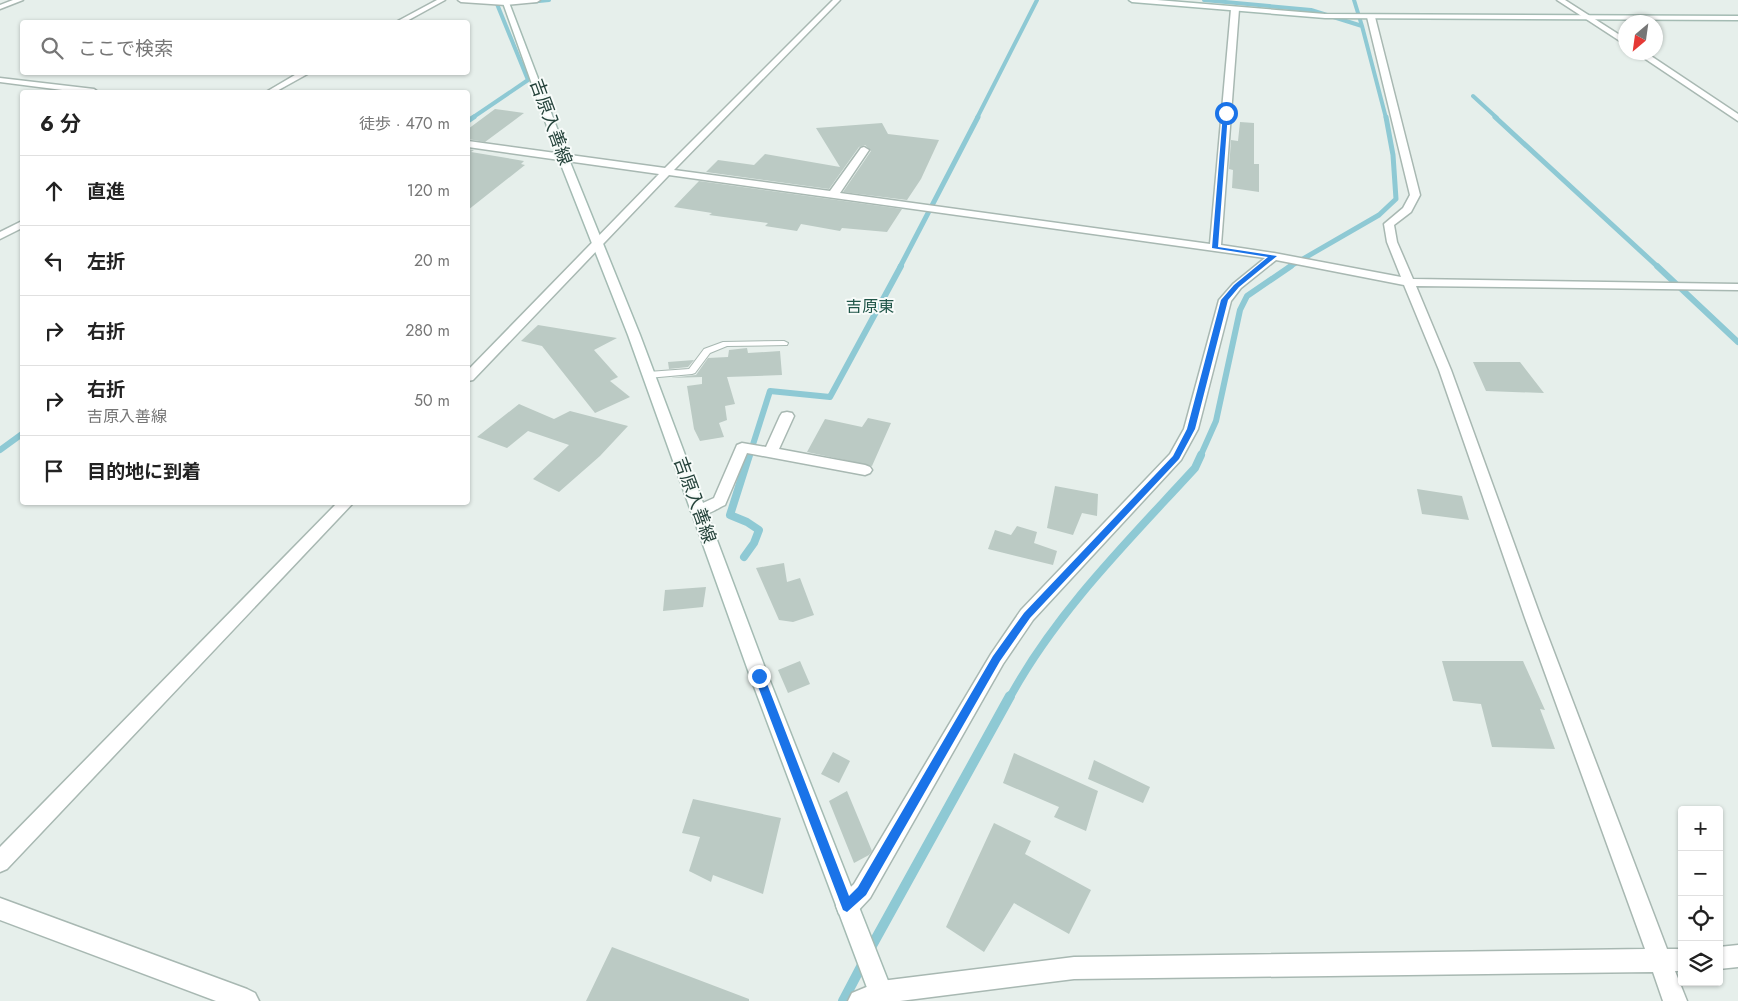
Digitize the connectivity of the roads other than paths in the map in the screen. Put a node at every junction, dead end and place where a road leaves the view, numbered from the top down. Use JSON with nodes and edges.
{"nodes":[{"id":1,"x":20,"y":0,"type":"edge"},
{"id":2,"x":442,"y":0,"type":"edge"},
{"id":3,"x":461,"y":0,"type":"edge"},
{"id":4,"x":537,"y":0,"type":"edge"},
{"id":5,"x":837,"y":0,"type":"edge"},
{"id":6,"x":1132,"y":0,"type":"edge"},
{"id":7,"x":1560,"y":0,"type":"edge"},
{"id":8,"x":506,"y":1,"type":"edge"},
{"id":9,"x":0,"y":7,"type":"edge"},
{"id":10,"x":1235,"y":9,"type":"junction"},
{"id":11,"x":1371,"y":17,"type":"junction"},
{"id":12,"x":1587,"y":18,"type":"junction"},
{"id":13,"x":1738,"y":18,"type":"edge"},
{"id":14,"x":404,"y":20,"type":"edge"},
{"id":15,"x":1618,"y":38,"type":"edge"},
{"id":16,"x":1651,"y":60,"type":"edge"},
{"id":17,"x":302,"y":75,"type":"edge"},
{"id":18,"x":0,"y":80,"type":"edge"},
{"id":19,"x":78,"y":90,"type":"edge"},
{"id":20,"x":274,"y":90,"type":"edge"},
{"id":21,"x":1738,"y":118,"type":"edge"},
{"id":22,"x":470,"y":144,"type":"edge"},
{"id":23,"x":864,"y":150,"type":"dead end"},
{"id":24,"x":563,"y":157,"type":"junction"},
{"id":25,"x":667,"y":173,"type":"junction"},
{"id":26,"x":833,"y":195,"type":"junction"},
{"id":27,"x":20,"y":225,"type":"edge"},
{"id":28,"x":0,"y":236,"type":"edge"},
{"id":29,"x":597,"y":242,"type":"junction"},
{"id":30,"x":1215,"y":248,"type":"junction"},
{"id":31,"x":1274,"y":256,"type":"junction"},
{"id":32,"x":1408,"y":282,"type":"junction"},
{"id":33,"x":1738,"y":288,"type":"edge"},
{"id":34,"x":784,"y":343,"type":"dead end"},
{"id":35,"x":470,"y":375,"type":"edge"},
{"id":36,"x":648,"y":375,"type":"junction"},
{"id":37,"x":787,"y":416,"type":"dead end"},
{"id":38,"x":772,"y":452,"type":"junction"},
{"id":39,"x":865,"y":470,"type":"dead end"},
{"id":40,"x":344,"y":505,"type":"edge"},
{"id":41,"x":699,"y":511,"type":"junction"},
{"id":42,"x":0,"y":862,"type":"edge"},
{"id":43,"x":847,"y":906,"type":"junction"},
{"id":44,"x":0,"y":910,"type":"edge"},
{"id":45,"x":1738,"y":956,"type":"edge"},
{"id":46,"x":1723,"y":958,"type":"edge"},
{"id":47,"x":1671,"y":961,"type":"edge"},
{"id":48,"x":882,"y":997,"type":"edge"},
{"id":49,"x":247,"y":1001,"type":"edge"},
{"id":50,"x":860,"y":1001,"type":"edge"},
{"id":51,"x":1675,"y":1001,"type":"edge"}],
"edges":[{"from":1,"to":9,"type":"street"},
{"from":2,"to":14,"type":"street"},
{"from":3,"to":8,"type":"street"},
{"from":4,"to":8,"type":"street"},
{"from":5,"to":25,"type":"street"},
{"from":6,"to":10,"type":"street"},
{"from":7,"to":12,"type":"street"},
{"from":8,"to":24,"type":"street","name":"吉原入善線"},
{"from":10,"to":11,"type":"street"},
{"from":10,"to":30,"type":"street"},
{"from":11,"to":12,"type":"street"},
{"from":11,"to":32,"type":"street"},
{"from":12,"to":13,"type":"street"},
{"from":12,"to":15,"type":"street"},
{"from":16,"to":21,"type":"street"},
{"from":17,"to":20,"type":"street"},
{"from":18,"to":19,"type":"street"},
{"from":22,"to":24,"type":"street"},
{"from":23,"to":26,"type":"street"},
{"from":24,"to":25,"type":"street"},
{"from":24,"to":29,"type":"street","name":"吉原入善線"},
{"from":25,"to":26,"type":"street"},
{"from":25,"to":29,"type":"street"},
{"from":26,"to":30,"type":"street"},
{"from":27,"to":28,"type":"street"},
{"from":29,"to":35,"type":"street"},
{"from":29,"to":36,"type":"street","name":"吉原入善線"},
{"from":30,"to":31,"type":"street"},
{"from":31,"to":32,"type":"street"},
{"from":31,"to":43,"type":"street"},
{"from":32,"to":33,"type":"street"},
{"from":32,"to":47,"type":"street"},
{"from":34,"to":36,"type":"lane"},
{"from":36,"to":41,"type":"street","name":"吉原入善線"},
{"from":37,"to":38,"type":"street"},
{"from":38,"to":39,"type":"street"},
{"from":38,"to":41,"type":"street"},
{"from":40,"to":42,"type":"street"},
{"from":41,"to":43,"type":"street","name":"吉原入善線"},
{"from":43,"to":48,"type":"street","name":"吉原入善線"},
{"from":44,"to":49,"type":"street"},
{"from":45,"to":46,"type":"street"},
{"from":47,"to":48,"type":"street"},
{"from":47,"to":51,"type":"street"},
{"from":48,"to":50,"type":"street"}]}
